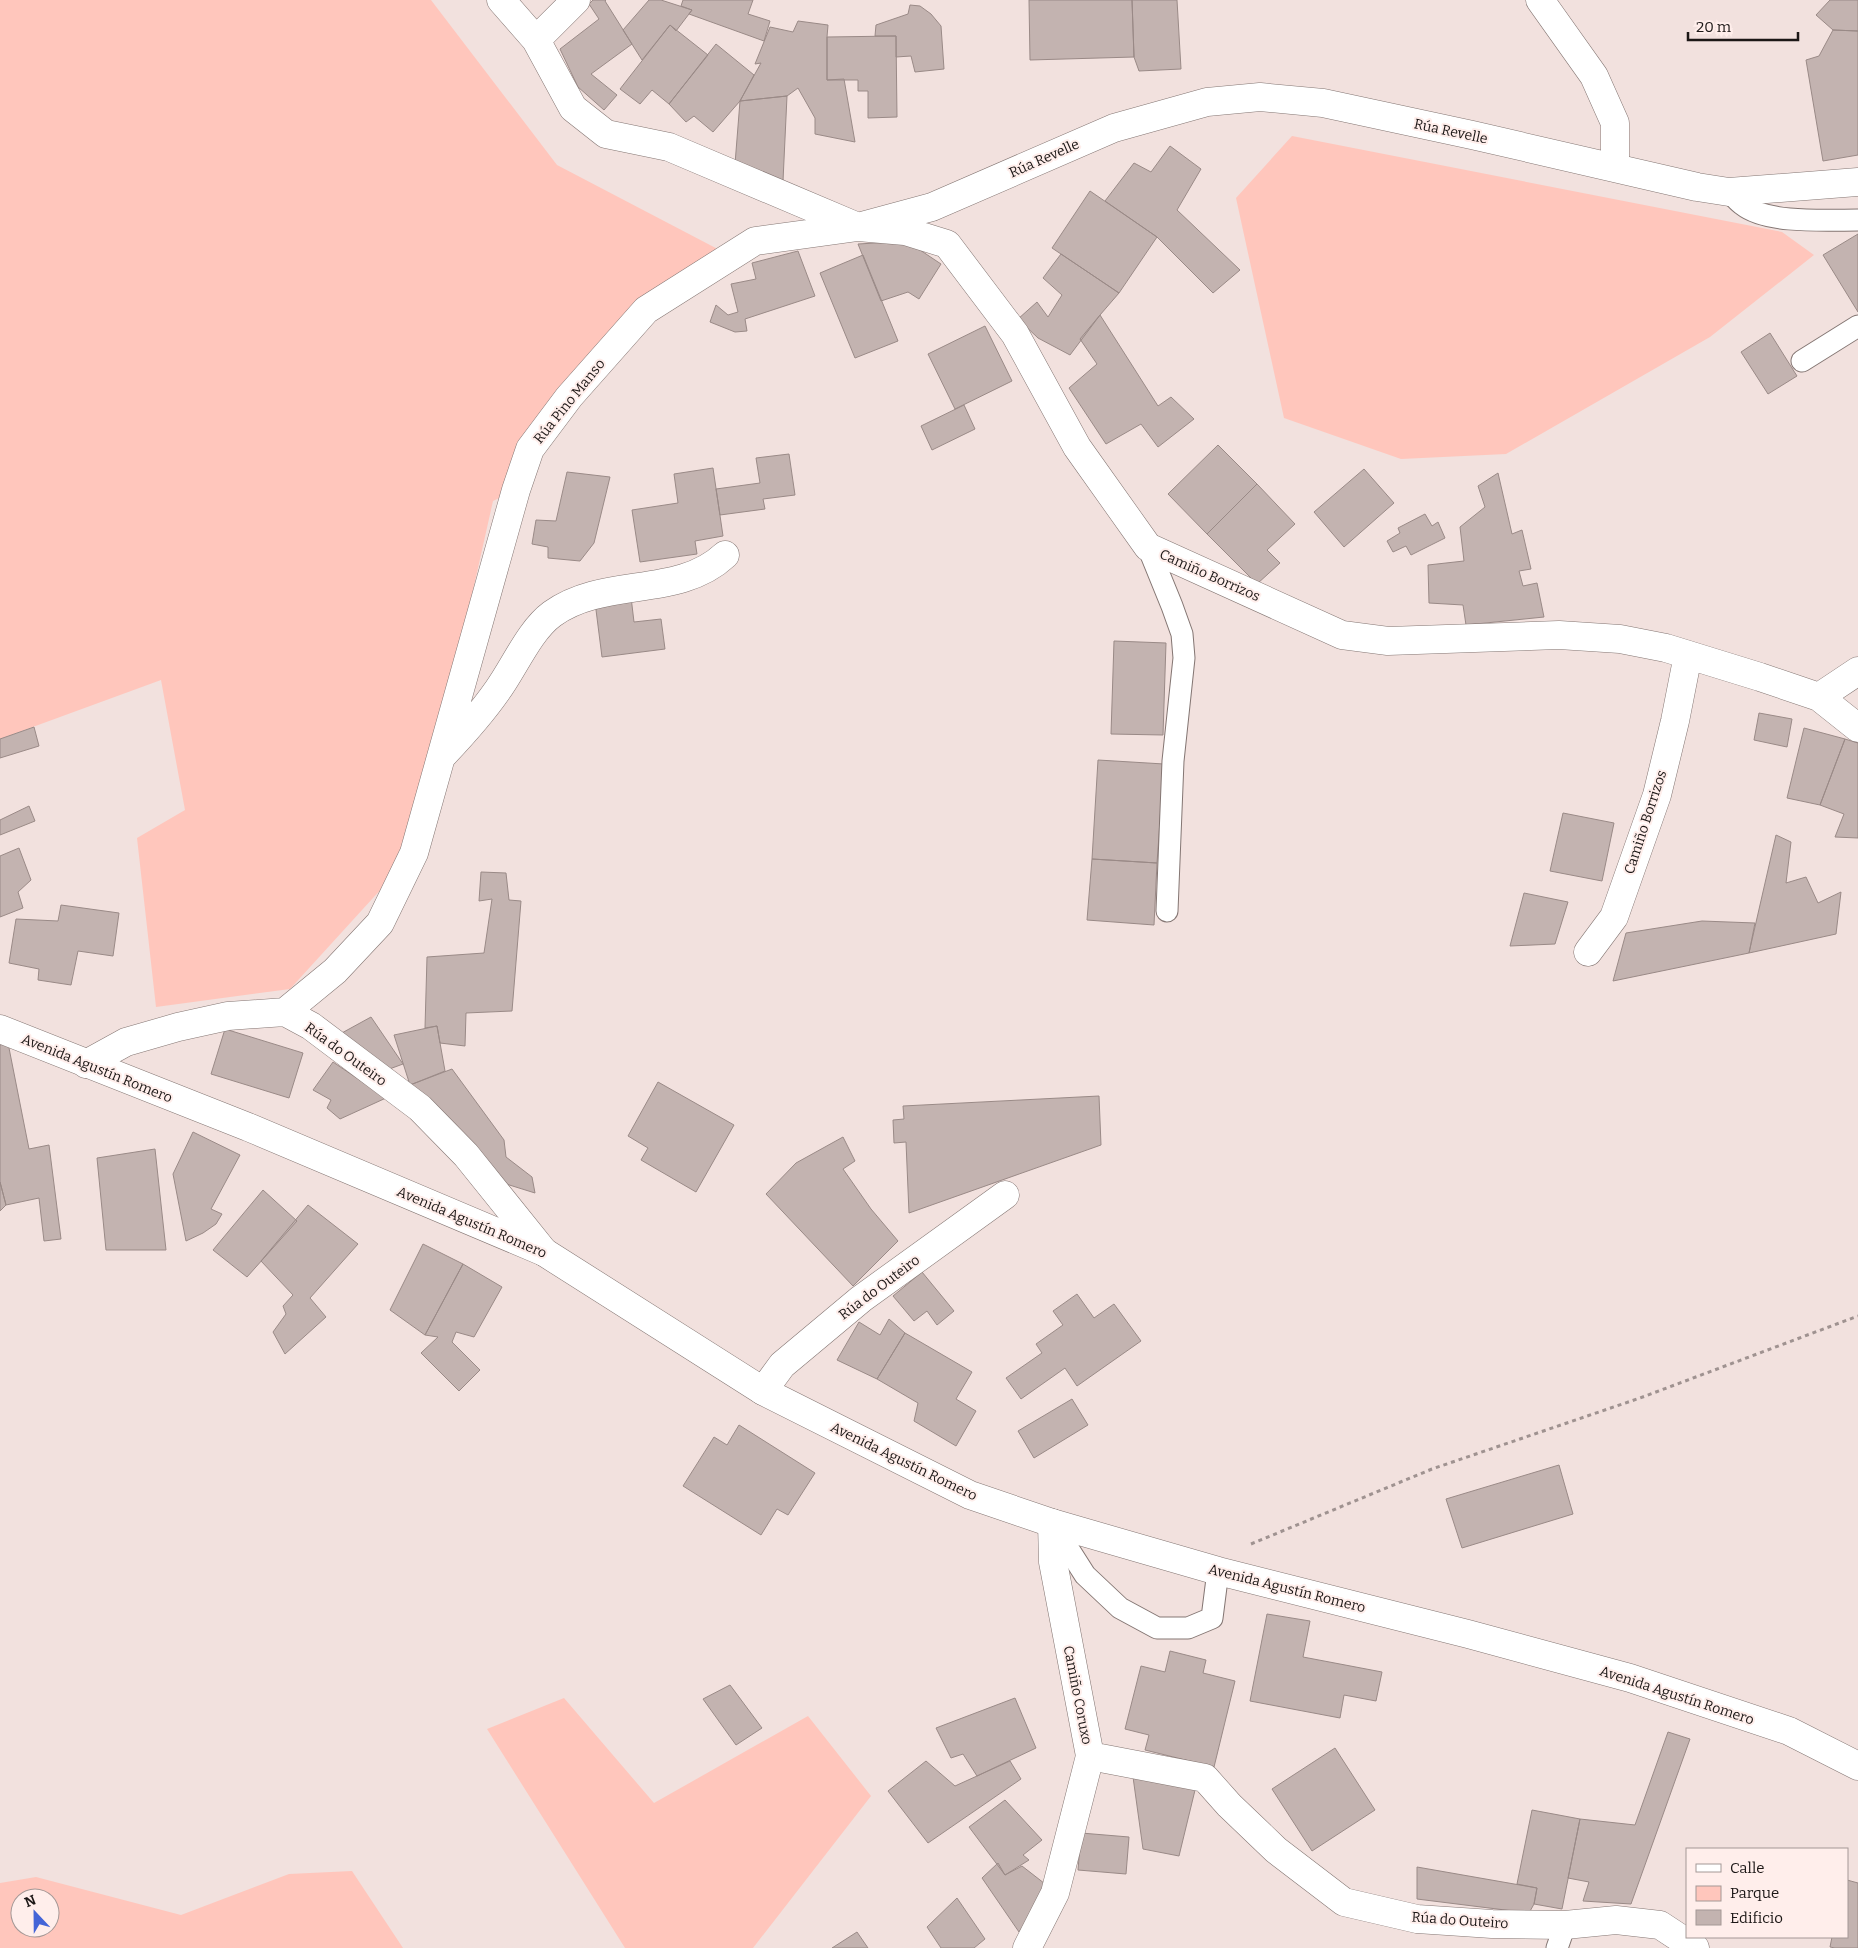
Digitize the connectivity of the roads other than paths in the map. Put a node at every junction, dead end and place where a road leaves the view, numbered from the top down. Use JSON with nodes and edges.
{"nodes":[{"id":1,"x":501,"y":0,"type":"edge"},
{"id":2,"x":576,"y":0,"type":"edge"},
{"id":3,"x":1540,"y":0,"type":"edge"},
{"id":4,"x":536,"y":40,"type":"junction"},
{"id":5,"x":1615,"y":168,"type":"junction"},
{"id":6,"x":1858,"y":182,"type":"edge"},
{"id":7,"x":1730,"y":192,"type":"junction"},
{"id":8,"x":1858,"y":220,"type":"edge"},
{"id":9,"x":858,"y":227,"type":"junction"},
{"id":10,"x":1858,"y":326,"type":"edge"},
{"id":11,"x":1802,"y":361,"type":"dead end"},
{"id":12,"x":1148,"y":547,"type":"junction"},
{"id":13,"x":724,"y":555,"type":"dead end"},
{"id":14,"x":1688,"y":655,"type":"junction"},
{"id":15,"x":1858,"y":671,"type":"edge"},
{"id":16,"x":1820,"y":697,"type":"junction"},
{"id":17,"x":1858,"y":728,"type":"edge"},
{"id":18,"x":441,"y":758,"type":"junction"},
{"id":19,"x":1166,"y":911,"type":"dead end"},
{"id":20,"x":1588,"y":952,"type":"dead end"},
{"id":21,"x":285,"y":1012,"type":"junction"},
{"id":22,"x":0,"y":1029,"type":"edge"},
{"id":23,"x":86,"y":1064,"type":"junction"},
{"id":24,"x":1005,"y":1195,"type":"dead end"},
{"id":25,"x":544,"y":1252,"type":"junction"},
{"id":26,"x":763,"y":1390,"type":"junction"},
{"id":27,"x":1052,"y":1523,"type":"junction"},
{"id":28,"x":1218,"y":1571,"type":"junction"},
{"id":29,"x":1090,"y":1756,"type":"junction"},
{"id":30,"x":1858,"y":1766,"type":"edge"},
{"id":31,"x":1561,"y":1937,"type":"edge"},
{"id":32,"x":1027,"y":1948,"type":"edge"},
{"id":33,"x":1695,"y":1948,"type":"edge"}],
"edges":[{"from":1,"to":4,"type":"street"},
{"from":2,"to":4,"type":"street"},
{"from":3,"to":5,"type":"street"},
{"from":4,"to":9,"type":"street"},
{"from":5,"to":7,"type":"street","name":"Rúa Revelle"},
{"from":5,"to":9,"type":"street","name":"Rúa Revelle"},
{"from":6,"to":7,"type":"street","name":"Rúa Revelle"},
{"from":7,"to":8,"type":"lane"},
{"from":9,"to":12,"type":"street","name":"Camiño Borrizos"},
{"from":9,"to":18,"type":"street","name":"Rúa Pino Manso"},
{"from":10,"to":11,"type":"lane"},
{"from":12,"to":14,"type":"street","name":"Camiño Borrizos"},
{"from":12,"to":19,"type":"lane"},
{"from":13,"to":18,"type":"street","name":"Rúa Pino Manso"},
{"from":14,"to":16,"type":"street","name":"Camiño Borrizos"},
{"from":14,"to":20,"type":"street","name":"Camiño Borrizos"},
{"from":15,"to":16,"type":"street"},
{"from":16,"to":17,"type":"street","name":"Camiño Borrizos"},
{"from":18,"to":21,"type":"street","name":"Rúa Pino Manso"},
{"from":21,"to":23,"type":"street"},
{"from":21,"to":25,"type":"street","name":"Rúa do Outeiro"},
{"from":22,"to":23,"type":"street","name":"Avenida Agustín Romero"},
{"from":23,"to":25,"type":"street","name":"Avenida Agustín Romero"},
{"from":24,"to":26,"type":"street","name":"Rúa do Outeiro"},
{"from":25,"to":26,"type":"street","name":"Avenida Agustín Romero"},
{"from":26,"to":27,"type":"street","name":"Avenida Agustín Romero"},
{"from":27,"to":28,"type":"street","name":"Avenida Agustín Romero"},
{"from":27,"to":28,"type":"lane"},
{"from":27,"to":29,"type":"street","name":"Camiño Coruxo"},
{"from":28,"to":30,"type":"street","name":"Avenida Agustín Romero"},
{"from":29,"to":31,"type":"street","name":"Rúa do Outeiro"},
{"from":29,"to":32,"type":"street","name":"Camiño Coruxo"},
{"from":31,"to":33,"type":"street","name":"Rúa do Outeiro"}]}
